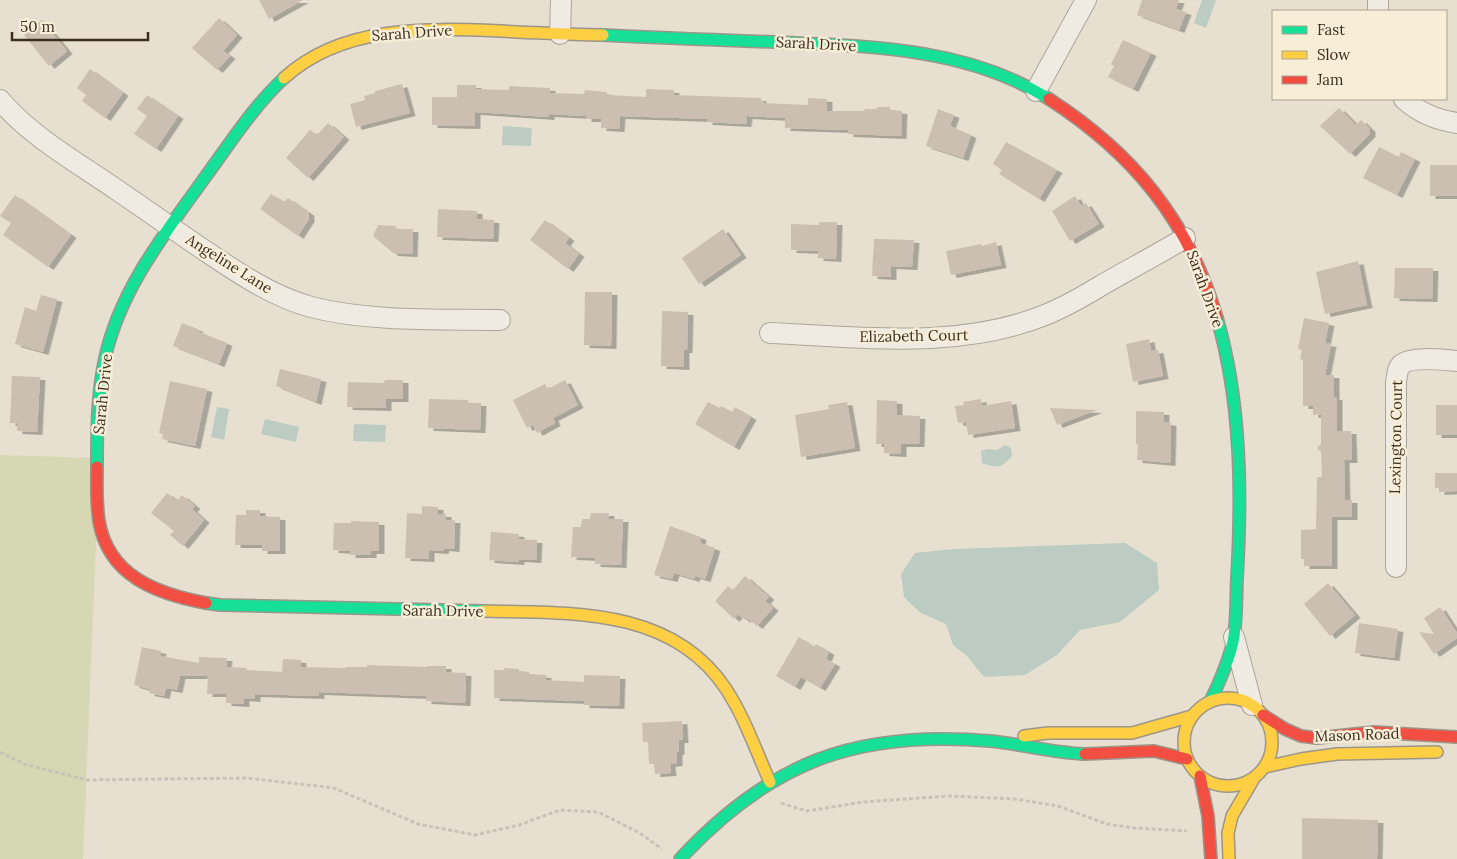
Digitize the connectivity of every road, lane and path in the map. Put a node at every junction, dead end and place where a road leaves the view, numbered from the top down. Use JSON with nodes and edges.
{"nodes":[{"id":1,"x":561,"y":0,"type":"edge"},
{"id":2,"x":1086,"y":0,"type":"edge"},
{"id":3,"x":560,"y":34,"type":"junction"},
{"id":4,"x":1036,"y":91,"type":"junction"},
{"id":5,"x":0,"y":100,"type":"edge"},
{"id":6,"x":1405,"y":100,"type":"edge"},
{"id":7,"x":1457,"y":123,"type":"edge"},
{"id":8,"x":170,"y":227,"type":"junction"},
{"id":9,"x":1185,"y":238,"type":"junction"},
{"id":10,"x":500,"y":320,"type":"dead end"},
{"id":11,"x":770,"y":333,"type":"dead end"},
{"id":12,"x":1457,"y":360,"type":"edge"},
{"id":13,"x":1396,"y":567,"type":"dead end"},
{"id":14,"x":1234,"y":636,"type":"junction"},
{"id":15,"x":1210,"y":702,"type":"junction"},
{"id":16,"x":1258,"y":710,"type":"junction"},
{"id":17,"x":1192,"y":716,"type":"junction"},
{"id":18,"x":1457,"y":736,"type":"edge"},
{"id":19,"x":991,"y":742,"type":"junction"},
{"id":20,"x":0,"y":752,"type":"edge"},
{"id":21,"x":1448,"y":752,"type":"dead end"},
{"id":22,"x":1187,"y":759,"type":"junction"},
{"id":23,"x":1265,"y":767,"type":"junction"},
{"id":24,"x":1200,"y":776,"type":"junction"},
{"id":25,"x":1253,"y":780,"type":"junction"},
{"id":26,"x":770,"y":782,"type":"junction"},
{"id":27,"x":783,"y":805,"type":"dead end"},
{"id":28,"x":1195,"y":831,"type":"dead end"},
{"id":29,"x":662,"y":849,"type":"dead end"},
{"id":30,"x":680,"y":859,"type":"edge"},
{"id":31,"x":1211,"y":859,"type":"edge"},
{"id":32,"x":1230,"y":859,"type":"edge"}],
"edges":[{"from":1,"to":3,"type":"street"},
{"from":2,"to":4,"type":"street"},
{"from":3,"to":4,"type":"street","name":"Sarah Drive"},
{"from":3,"to":8,"type":"street","name":"Sarah Drive"},
{"from":4,"to":9,"type":"street","name":"Sarah Drive"},
{"from":5,"to":8,"type":"street","name":"Angeline Lane"},
{"from":6,"to":7,"type":"street"},
{"from":8,"to":10,"type":"street","name":"Angeline Lane"},
{"from":8,"to":26,"type":"street","name":"Sarah Drive"},
{"from":9,"to":11,"type":"street","name":"Elizabeth Court"},
{"from":9,"to":14,"type":"street","name":"Sarah Drive"},
{"from":12,"to":13,"type":"street","name":"Lexington Court"},
{"from":14,"to":15,"type":"street","name":"Sarah Drive"},
{"from":14,"to":16,"type":"street","name":"Sarah Drive"},
{"from":15,"to":16,"type":"street"},
{"from":15,"to":17,"type":"street"},
{"from":16,"to":18,"type":"street","name":"Mason Road"},
{"from":16,"to":23,"type":"street"},
{"from":17,"to":19,"type":"street"},
{"from":17,"to":22,"type":"street"},
{"from":19,"to":22,"type":"street"},
{"from":19,"to":26,"type":"street"},
{"from":20,"to":29,"type":"path"},
{"from":21,"to":23,"type":"street","name":"Mason Road"},
{"from":22,"to":24,"type":"street"},
{"from":23,"to":25,"type":"street"},
{"from":24,"to":25,"type":"street"},
{"from":24,"to":31,"type":"street"},
{"from":25,"to":32,"type":"street"},
{"from":26,"to":30,"type":"street"},
{"from":27,"to":28,"type":"path"}]}
